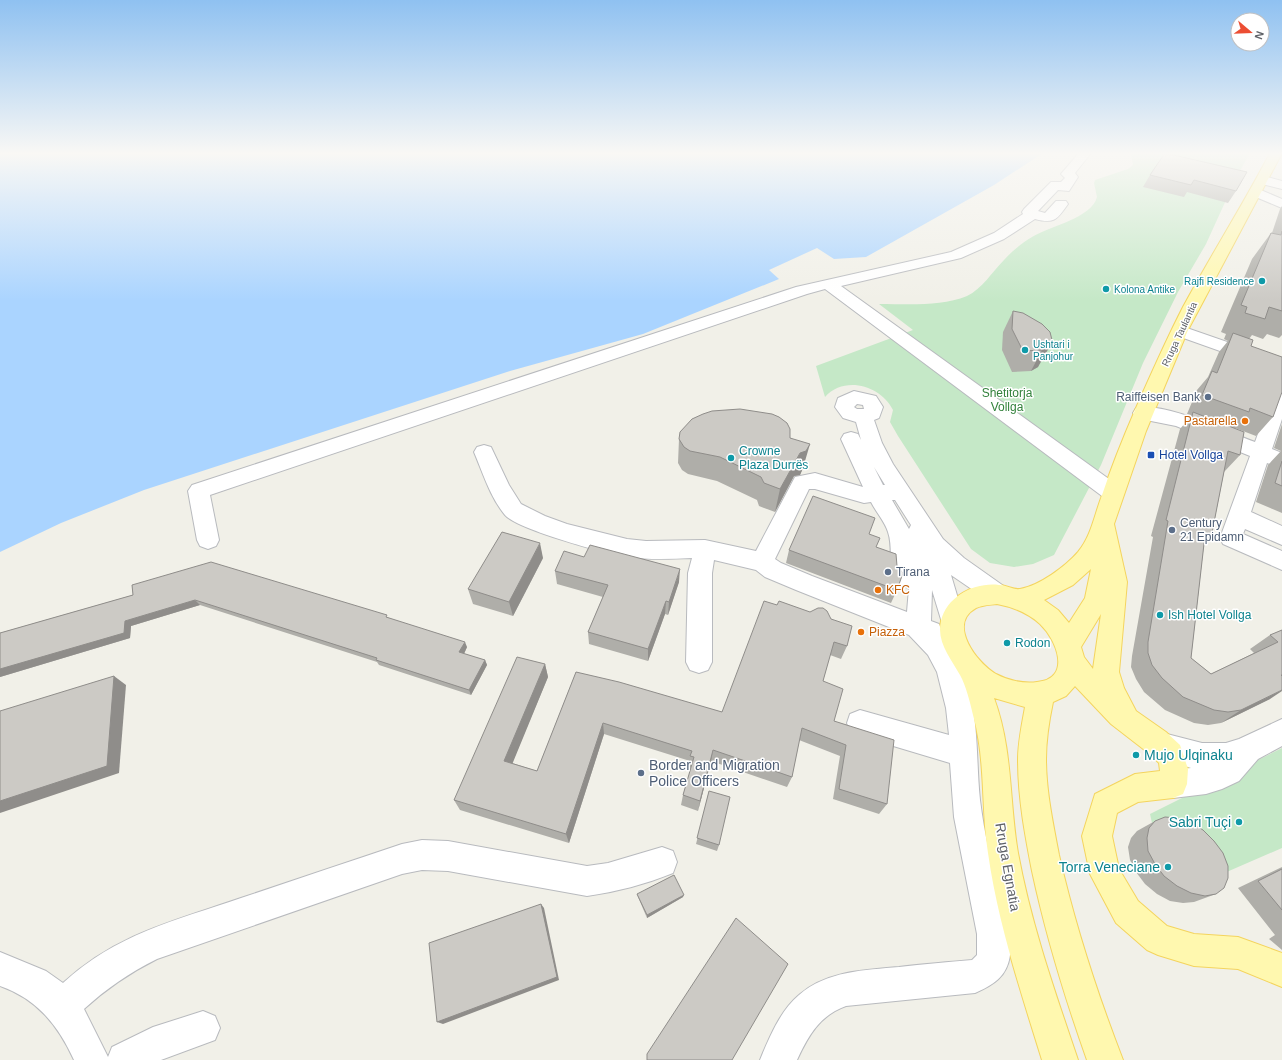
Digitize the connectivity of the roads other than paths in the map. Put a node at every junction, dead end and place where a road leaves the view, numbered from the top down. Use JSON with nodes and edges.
{"nodes":[{"id":1,"x":1039,"y":202,"type":"edge"},
{"id":2,"x":1065,"y":202,"type":"edge"},
{"id":3,"x":1250,"y":202,"type":"edge"},
{"id":4,"x":1033,"y":214,"type":"junction"},
{"id":5,"x":828,"y":284,"type":"junction"},
{"id":6,"x":1181,"y":331,"type":"junction"},
{"id":7,"x":1282,"y":367,"type":"edge"},
{"id":8,"x":1282,"y":392,"type":"edge"},
{"id":9,"x":1143,"y":413,"type":"junction"},
{"id":10,"x":864,"y":416,"type":"dead end"},
{"id":11,"x":851,"y":439,"type":"dead end"},
{"id":12,"x":1261,"y":451,"type":"junction"},
{"id":13,"x":484,"y":452,"type":"dead end"},
{"id":14,"x":1282,"y":461,"type":"edge"},
{"id":15,"x":899,"y":492,"type":"junction"},
{"id":16,"x":1113,"y":493,"type":"junction"},
{"id":17,"x":877,"y":494,"type":"junction"},
{"id":18,"x":1238,"y":516,"type":"junction"},
{"id":19,"x":1104,"y":525,"type":"junction"},
{"id":20,"x":925,"y":530,"type":"junction"},
{"id":21,"x":1282,"y":536,"type":"edge"},
{"id":22,"x":208,"y":540,"type":"dead end"},
{"id":23,"x":705,"y":549,"type":"junction"},
{"id":24,"x":1282,"y":560,"type":"edge"},
{"id":25,"x":762,"y":562,"type":"junction"},
{"id":26,"x":921,"y":582,"type":"junction"},
{"id":27,"x":1008,"y":597,"type":"junction"},
{"id":28,"x":918,"y":628,"type":"junction"},
{"id":29,"x":952,"y":629,"type":"junction"},
{"id":30,"x":1070,"y":654,"type":"junction"},
{"id":31,"x":699,"y":662,"type":"dead end"},
{"id":32,"x":972,"y":671,"type":"junction"},
{"id":33,"x":1041,"y":694,"type":"junction"},
{"id":34,"x":860,"y":723,"type":"dead end"},
{"id":35,"x":1130,"y":723,"type":"junction"},
{"id":36,"x":1282,"y":732,"type":"edge"},
{"id":37,"x":1163,"y":746,"type":"junction"},
{"id":38,"x":1254,"y":746,"type":"junction"},
{"id":39,"x":963,"y":753,"type":"junction"},
{"id":40,"x":1173,"y":784,"type":"junction"},
{"id":41,"x":662,"y":862,"type":"dead end"},
{"id":42,"x":0,"y":968,"type":"edge"},
{"id":43,"x":1282,"y":970,"type":"edge"},
{"id":44,"x":63,"y":1006,"type":"junction"},
{"id":45,"x":203,"y":1028,"type":"dead end"},
{"id":46,"x":92,"y":1060,"type":"edge"},
{"id":47,"x":125,"y":1060,"type":"edge"},
{"id":48,"x":778,"y":1060,"type":"edge"},
{"id":49,"x":1060,"y":1060,"type":"edge"},
{"id":50,"x":1105,"y":1060,"type":"edge"}],
"edges":[{"from":1,"to":4,"type":"street"},
{"from":2,"to":4,"type":"street"},
{"from":3,"to":6,"type":"main road","name":"Rruga Taulantia"},
{"from":4,"to":5,"type":"street"},
{"from":5,"to":16,"type":"street"},
{"from":5,"to":22,"type":"street"},
{"from":6,"to":7,"type":"street"},
{"from":6,"to":9,"type":"main road","name":"Rruga Taulantia"},
{"from":8,"to":12,"type":"street"},
{"from":9,"to":12,"type":"street"},
{"from":9,"to":16,"type":"main road","name":"Rruga Taulantia"},
{"from":10,"to":15,"type":"street"},
{"from":11,"to":17,"type":"street"},
{"from":12,"to":14,"type":"street"},
{"from":12,"to":18,"type":"street"},
{"from":13,"to":23,"type":"street"},
{"from":15,"to":17,"type":"street"},
{"from":15,"to":20,"type":"street"},
{"from":16,"to":19,"type":"main road","name":"Rruga Taulantia"},
{"from":17,"to":25,"type":"street"},
{"from":17,"to":26,"type":"street"},
{"from":18,"to":21,"type":"street"},
{"from":18,"to":24,"type":"street"},
{"from":19,"to":27,"type":"main road","name":"Rruga Taulantia"},
{"from":19,"to":30,"type":"main road","name":"Rruga Taulantia"},
{"from":19,"to":35,"type":"main road"},
{"from":20,"to":26,"type":"street"},
{"from":20,"to":27,"type":"street"},
{"from":20,"to":29,"type":"street"},
{"from":23,"to":25,"type":"street"},
{"from":23,"to":31,"type":"street"},
{"from":25,"to":28,"type":"street"},
{"from":26,"to":28,"type":"street"},
{"from":27,"to":29,"type":"main road"},
{"from":27,"to":30,"type":"main road"},
{"from":28,"to":29,"type":"street"},
{"from":28,"to":39,"type":"street"},
{"from":29,"to":32,"type":"main road"},
{"from":30,"to":33,"type":"main road"},
{"from":30,"to":35,"type":"main road"},
{"from":32,"to":33,"type":"main road"},
{"from":32,"to":49,"type":"main road","name":"Rruga Egnatia"},
{"from":33,"to":50,"type":"main road"},
{"from":34,"to":39,"type":"street"},
{"from":35,"to":37,"type":"main road"},
{"from":36,"to":38,"type":"street"},
{"from":37,"to":38,"type":"street"},
{"from":37,"to":40,"type":"main road"},
{"from":38,"to":40,"type":"street"},
{"from":39,"to":48,"type":"street"},
{"from":40,"to":43,"type":"main road"},
{"from":41,"to":44,"type":"street"},
{"from":42,"to":44,"type":"street"},
{"from":44,"to":46,"type":"street"},
{"from":45,"to":47,"type":"street"}]}
